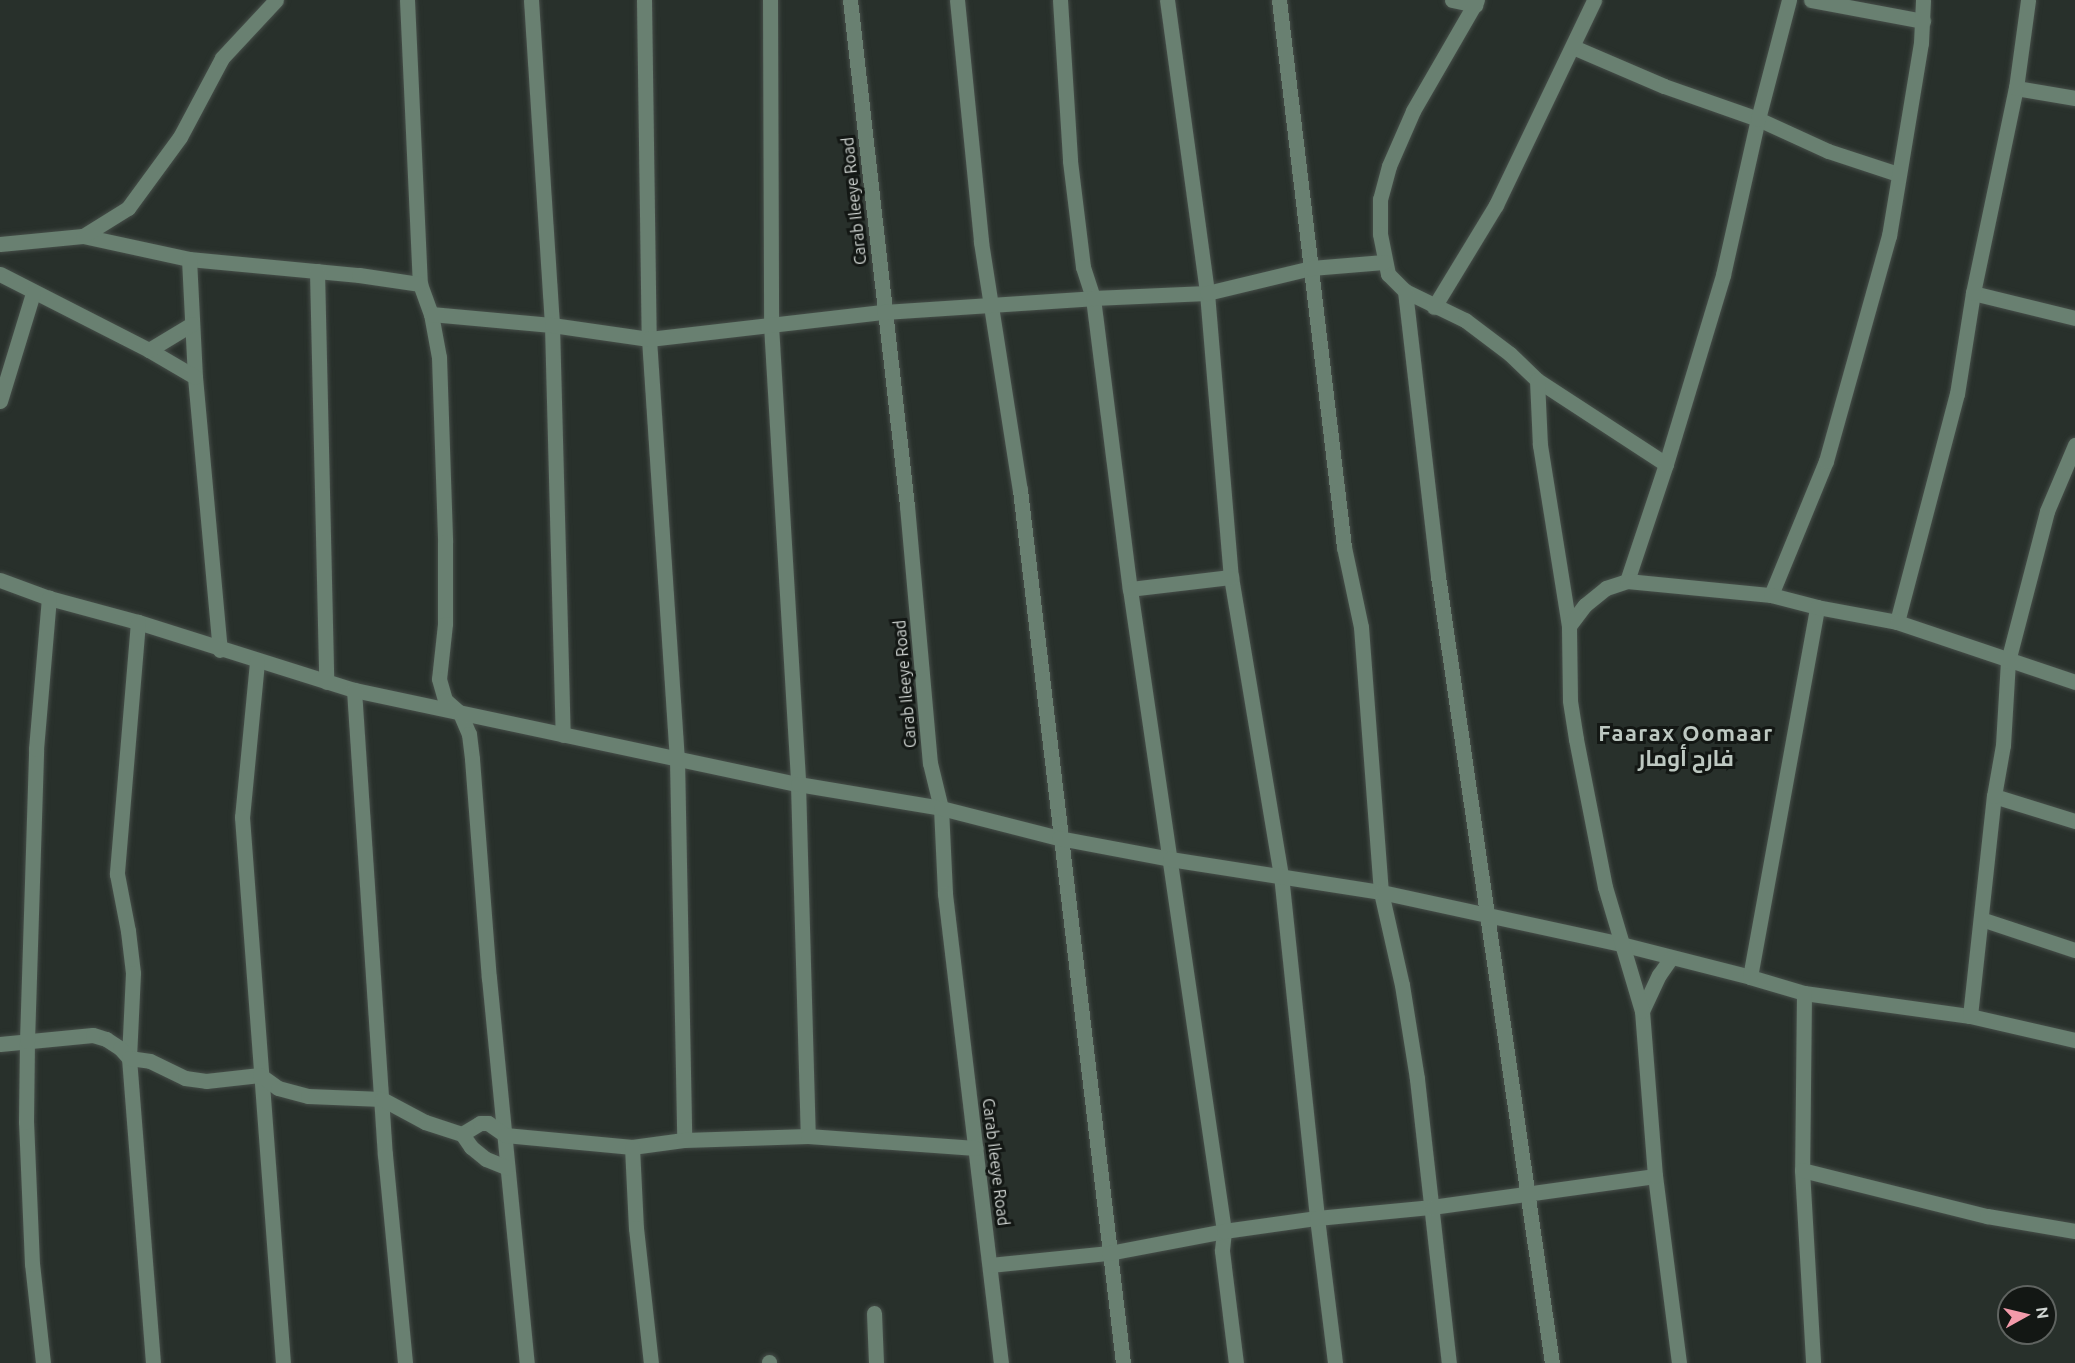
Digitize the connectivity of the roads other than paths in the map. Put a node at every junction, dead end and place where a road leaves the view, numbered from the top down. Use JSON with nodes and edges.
{"nodes":[{"id":1,"x":276,"y":0,"type":"edge"},
{"id":2,"x":407,"y":0,"type":"edge"},
{"id":3,"x":531,"y":0,"type":"edge"},
{"id":4,"x":644,"y":0,"type":"edge"},
{"id":5,"x":770,"y":0,"type":"edge"},
{"id":6,"x":850,"y":0,"type":"edge"},
{"id":7,"x":957,"y":0,"type":"edge"},
{"id":8,"x":1060,"y":0,"type":"edge"},
{"id":9,"x":1167,"y":0,"type":"edge"},
{"id":10,"x":1279,"y":0,"type":"edge"},
{"id":11,"x":1452,"y":0,"type":"edge"},
{"id":12,"x":1594,"y":0,"type":"edge"},
{"id":13,"x":1789,"y":0,"type":"edge"},
{"id":14,"x":1811,"y":0,"type":"edge"},
{"id":15,"x":1923,"y":0,"type":"edge"},
{"id":16,"x":2028,"y":0,"type":"edge"},
{"id":17,"x":1476,"y":2,"type":"edge"},
{"id":18,"x":1923,"y":21,"type":"junction"},
{"id":19,"x":1573,"y":47,"type":"junction"},
{"id":20,"x":2016,"y":88,"type":"junction"},
{"id":21,"x":2075,"y":98,"type":"edge"},
{"id":22,"x":1758,"y":119,"type":"junction"},
{"id":23,"x":1898,"y":174,"type":"junction"},
{"id":24,"x":83,"y":236,"type":"junction"},
{"id":25,"x":0,"y":244,"type":"edge"},
{"id":26,"x":189,"y":259,"type":"junction"},
{"id":27,"x":1384,"y":262,"type":"junction"},
{"id":28,"x":1311,"y":268,"type":"junction"},
{"id":29,"x":317,"y":271,"type":"junction"},
{"id":30,"x":0,"y":274,"type":"edge"},
{"id":31,"x":420,"y":284,"type":"junction"},
{"id":32,"x":1405,"y":291,"type":"junction"},
{"id":33,"x":33,"y":293,"type":"junction"},
{"id":34,"x":1206,"y":293,"type":"junction"},
{"id":35,"x":1973,"y":293,"type":"junction"},
{"id":36,"x":1093,"y":298,"type":"junction"},
{"id":37,"x":990,"y":305,"type":"junction"},
{"id":38,"x":1434,"y":307,"type":"junction"},
{"id":39,"x":884,"y":312,"type":"junction"},
{"id":40,"x":431,"y":314,"type":"junction"},
{"id":41,"x":2075,"y":318,"type":"edge"},
{"id":42,"x":192,"y":324,"type":"junction"},
{"id":43,"x":552,"y":325,"type":"junction"},
{"id":44,"x":771,"y":325,"type":"junction"},
{"id":45,"x":649,"y":339,"type":"junction"},
{"id":46,"x":149,"y":350,"type":"junction"},
{"id":47,"x":195,"y":377,"type":"junction"},
{"id":48,"x":1537,"y":380,"type":"junction"},
{"id":49,"x":0,"y":401,"type":"edge"},
{"id":50,"x":2075,"y":445,"type":"edge"},
{"id":51,"x":1666,"y":464,"type":"junction"},
{"id":52,"x":1231,"y":577,"type":"junction"},
{"id":53,"x":0,"y":580,"type":"edge"},
{"id":54,"x":1627,"y":581,"type":"junction"},
{"id":55,"x":1130,"y":589,"type":"junction"},
{"id":56,"x":1771,"y":595,"type":"junction"},
{"id":57,"x":49,"y":598,"type":"junction"},
{"id":58,"x":1817,"y":607,"type":"junction"},
{"id":59,"x":138,"y":622,"type":"junction"},
{"id":60,"x":1897,"y":622,"type":"junction"},
{"id":61,"x":1569,"y":626,"type":"junction"},
{"id":62,"x":220,"y":650,"type":"junction"},
{"id":63,"x":2008,"y":660,"type":"junction"},
{"id":64,"x":257,"y":662,"type":"junction"},
{"id":65,"x":326,"y":682,"type":"junction"},
{"id":66,"x":2075,"y":682,"type":"edge"},
{"id":67,"x":354,"y":690,"type":"junction"},
{"id":68,"x":460,"y":713,"type":"junction"},
{"id":69,"x":563,"y":735,"type":"junction"},
{"id":70,"x":677,"y":759,"type":"junction"},
{"id":71,"x":798,"y":784,"type":"junction"},
{"id":72,"x":1994,"y":796,"type":"junction"},
{"id":73,"x":941,"y":808,"type":"junction"},
{"id":74,"x":2075,"y":821,"type":"edge"},
{"id":75,"x":1059,"y":838,"type":"junction"},
{"id":76,"x":1170,"y":859,"type":"junction"},
{"id":77,"x":1281,"y":875,"type":"junction"},
{"id":78,"x":1381,"y":892,"type":"junction"},
{"id":79,"x":1485,"y":914,"type":"junction"},
{"id":80,"x":1981,"y":919,"type":"junction"},
{"id":81,"x":1621,"y":944,"type":"junction"},
{"id":82,"x":2075,"y":950,"type":"edge"},
{"id":83,"x":1671,"y":958,"type":"junction"},
{"id":84,"x":1750,"y":976,"type":"junction"},
{"id":85,"x":1804,"y":993,"type":"junction"},
{"id":86,"x":1641,"y":1011,"type":"junction"},
{"id":87,"x":1970,"y":1016,"type":"junction"},
{"id":88,"x":2075,"y":1040,"type":"edge"},
{"id":89,"x":27,"y":1041,"type":"junction"},
{"id":90,"x":0,"y":1044,"type":"edge"},
{"id":91,"x":129,"y":1059,"type":"junction"},
{"id":92,"x":260,"y":1075,"type":"junction"},
{"id":93,"x":382,"y":1099,"type":"junction"},
{"id":94,"x":462,"y":1134,"type":"junction"},
{"id":95,"x":505,"y":1135,"type":"junction"},
{"id":96,"x":808,"y":1136,"type":"junction"},
{"id":97,"x":684,"y":1140,"type":"junction"},
{"id":98,"x":632,"y":1147,"type":"junction"},
{"id":99,"x":976,"y":1148,"type":"junction"},
{"id":100,"x":506,"y":1167,"type":"junction"},
{"id":101,"x":1802,"y":1170,"type":"junction"},
{"id":102,"x":1655,"y":1176,"type":"junction"},
{"id":103,"x":1527,"y":1195,"type":"junction"},
{"id":104,"x":1432,"y":1207,"type":"junction"},
{"id":105,"x":1317,"y":1218,"type":"junction"},
{"id":106,"x":1224,"y":1231,"type":"junction"},
{"id":107,"x":2075,"y":1232,"type":"edge"},
{"id":108,"x":1109,"y":1253,"type":"junction"},
{"id":109,"x":990,"y":1264,"type":"junction"},
{"id":110,"x":874,"y":1313,"type":"dead end"},
{"id":111,"x":43,"y":1363,"type":"edge"},
{"id":112,"x":153,"y":1363,"type":"edge"},
{"id":113,"x":283,"y":1363,"type":"edge"},
{"id":114,"x":405,"y":1363,"type":"edge"},
{"id":115,"x":527,"y":1363,"type":"edge"},
{"id":116,"x":651,"y":1363,"type":"edge"},
{"id":117,"x":876,"y":1363,"type":"edge"},
{"id":118,"x":1001,"y":1363,"type":"edge"},
{"id":119,"x":1123,"y":1363,"type":"edge"},
{"id":120,"x":1236,"y":1363,"type":"edge"},
{"id":121,"x":1335,"y":1363,"type":"edge"},
{"id":122,"x":1449,"y":1363,"type":"edge"},
{"id":123,"x":1552,"y":1363,"type":"edge"},
{"id":124,"x":1679,"y":1363,"type":"edge"},
{"id":125,"x":1813,"y":1363,"type":"edge"}],
"edges":[{"from":1,"to":24,"type":"street"},
{"from":2,"to":31,"type":"street"},
{"from":3,"to":43,"type":"street"},
{"from":4,"to":45,"type":"street"},
{"from":5,"to":44,"type":"street"},
{"from":6,"to":39,"type":"street","name":"Carab Ileeye Road"},
{"from":7,"to":37,"type":"street"},
{"from":8,"to":36,"type":"street"},
{"from":9,"to":34,"type":"street"},
{"from":10,"to":28,"type":"street"},
{"from":11,"to":17,"type":"street"},
{"from":12,"to":19,"type":"street"},
{"from":13,"to":22,"type":"street"},
{"from":14,"to":18,"type":"street"},
{"from":15,"to":18,"type":"street"},
{"from":16,"to":20,"type":"street"},
{"from":17,"to":27,"type":"street"},
{"from":18,"to":23,"type":"street"},
{"from":19,"to":22,"type":"street"},
{"from":19,"to":38,"type":"street"},
{"from":20,"to":21,"type":"street"},
{"from":20,"to":35,"type":"street"},
{"from":22,"to":23,"type":"street"},
{"from":22,"to":51,"type":"street"},
{"from":23,"to":56,"type":"street"},
{"from":24,"to":25,"type":"street"},
{"from":24,"to":26,"type":"street"},
{"from":26,"to":29,"type":"street"},
{"from":26,"to":42,"type":"street"},
{"from":27,"to":28,"type":"street"},
{"from":27,"to":32,"type":"street"},
{"from":28,"to":34,"type":"street"},
{"from":28,"to":78,"type":"street"},
{"from":29,"to":31,"type":"street"},
{"from":29,"to":65,"type":"street"},
{"from":30,"to":33,"type":"street"},
{"from":31,"to":40,"type":"street"},
{"from":32,"to":38,"type":"street"},
{"from":32,"to":79,"type":"street"},
{"from":33,"to":46,"type":"street"},
{"from":33,"to":49,"type":"street"},
{"from":34,"to":36,"type":"street"},
{"from":34,"to":52,"type":"street"},
{"from":35,"to":41,"type":"street"},
{"from":35,"to":60,"type":"street"},
{"from":36,"to":37,"type":"street"},
{"from":36,"to":55,"type":"street"},
{"from":37,"to":39,"type":"street"},
{"from":37,"to":75,"type":"street"},
{"from":38,"to":48,"type":"street"},
{"from":39,"to":44,"type":"street"},
{"from":39,"to":73,"type":"street","name":"Carab Ileeye Road"},
{"from":40,"to":43,"type":"street"},
{"from":40,"to":68,"type":"street"},
{"from":42,"to":46,"type":"street"},
{"from":42,"to":47,"type":"street"},
{"from":43,"to":45,"type":"street"},
{"from":43,"to":69,"type":"street"},
{"from":44,"to":45,"type":"street"},
{"from":44,"to":71,"type":"street"},
{"from":45,"to":70,"type":"street"},
{"from":46,"to":47,"type":"street"},
{"from":47,"to":62,"type":"street"},
{"from":48,"to":51,"type":"street"},
{"from":48,"to":61,"type":"street"},
{"from":50,"to":63,"type":"street"},
{"from":51,"to":54,"type":"street"},
{"from":52,"to":55,"type":"street"},
{"from":52,"to":77,"type":"street"},
{"from":53,"to":57,"type":"street"},
{"from":54,"to":56,"type":"street"},
{"from":54,"to":61,"type":"street"},
{"from":55,"to":76,"type":"street"},
{"from":56,"to":58,"type":"street"},
{"from":57,"to":59,"type":"street"},
{"from":57,"to":89,"type":"street"},
{"from":58,"to":60,"type":"street"},
{"from":58,"to":84,"type":"street"},
{"from":59,"to":62,"type":"street"},
{"from":59,"to":91,"type":"street"},
{"from":60,"to":63,"type":"street"},
{"from":61,"to":81,"type":"street"},
{"from":62,"to":64,"type":"street"},
{"from":63,"to":66,"type":"street"},
{"from":63,"to":72,"type":"street"},
{"from":64,"to":65,"type":"street"},
{"from":64,"to":92,"type":"street"},
{"from":65,"to":67,"type":"street"},
{"from":67,"to":68,"type":"street"},
{"from":67,"to":93,"type":"street"},
{"from":68,"to":69,"type":"street"},
{"from":68,"to":95,"type":"street"},
{"from":69,"to":70,"type":"street"},
{"from":70,"to":71,"type":"street"},
{"from":70,"to":97,"type":"street"},
{"from":71,"to":73,"type":"street"},
{"from":71,"to":96,"type":"street"},
{"from":72,"to":74,"type":"street"},
{"from":72,"to":80,"type":"street"},
{"from":73,"to":75,"type":"street"},
{"from":73,"to":99,"type":"street","name":"Carab Ileeye Road"},
{"from":75,"to":76,"type":"street"},
{"from":75,"to":108,"type":"street"},
{"from":76,"to":77,"type":"street"},
{"from":76,"to":106,"type":"street"},
{"from":77,"to":78,"type":"street"},
{"from":77,"to":105,"type":"street"},
{"from":78,"to":79,"type":"street"},
{"from":78,"to":104,"type":"street"},
{"from":79,"to":81,"type":"street"},
{"from":79,"to":103,"type":"street"},
{"from":80,"to":82,"type":"street"},
{"from":80,"to":87,"type":"street"},
{"from":81,"to":83,"type":"street"},
{"from":81,"to":86,"type":"street"},
{"from":83,"to":84,"type":"street"},
{"from":83,"to":86,"type":"street"},
{"from":84,"to":85,"type":"street"},
{"from":85,"to":87,"type":"street"},
{"from":85,"to":101,"type":"street"},
{"from":86,"to":102,"type":"street"},
{"from":87,"to":88,"type":"street"},
{"from":89,"to":90,"type":"street"},
{"from":89,"to":91,"type":"street"},
{"from":89,"to":111,"type":"street"},
{"from":91,"to":92,"type":"street"},
{"from":91,"to":112,"type":"street"},
{"from":92,"to":93,"type":"street"},
{"from":92,"to":113,"type":"street"},
{"from":93,"to":94,"type":"street"},
{"from":93,"to":114,"type":"street"},
{"from":94,"to":95,"type":"street"},
{"from":94,"to":100,"type":"street"},
{"from":95,"to":98,"type":"street"},
{"from":95,"to":100,"type":"street"},
{"from":96,"to":97,"type":"street"},
{"from":96,"to":99,"type":"street"},
{"from":97,"to":98,"type":"street"},
{"from":98,"to":116,"type":"street"},
{"from":99,"to":109,"type":"street","name":"Carab Ileeye Road"},
{"from":100,"to":115,"type":"street"},
{"from":101,"to":107,"type":"street"},
{"from":101,"to":125,"type":"street"},
{"from":102,"to":103,"type":"street"},
{"from":102,"to":124,"type":"street"},
{"from":103,"to":104,"type":"street"},
{"from":103,"to":123,"type":"street"},
{"from":104,"to":105,"type":"street"},
{"from":104,"to":122,"type":"street"},
{"from":105,"to":106,"type":"street"},
{"from":105,"to":121,"type":"street"},
{"from":106,"to":108,"type":"street"},
{"from":106,"to":120,"type":"street"},
{"from":108,"to":109,"type":"street"},
{"from":108,"to":119,"type":"street"},
{"from":109,"to":118,"type":"street","name":"Carab Ileeye Road"},
{"from":110,"to":117,"type":"street"}]}
